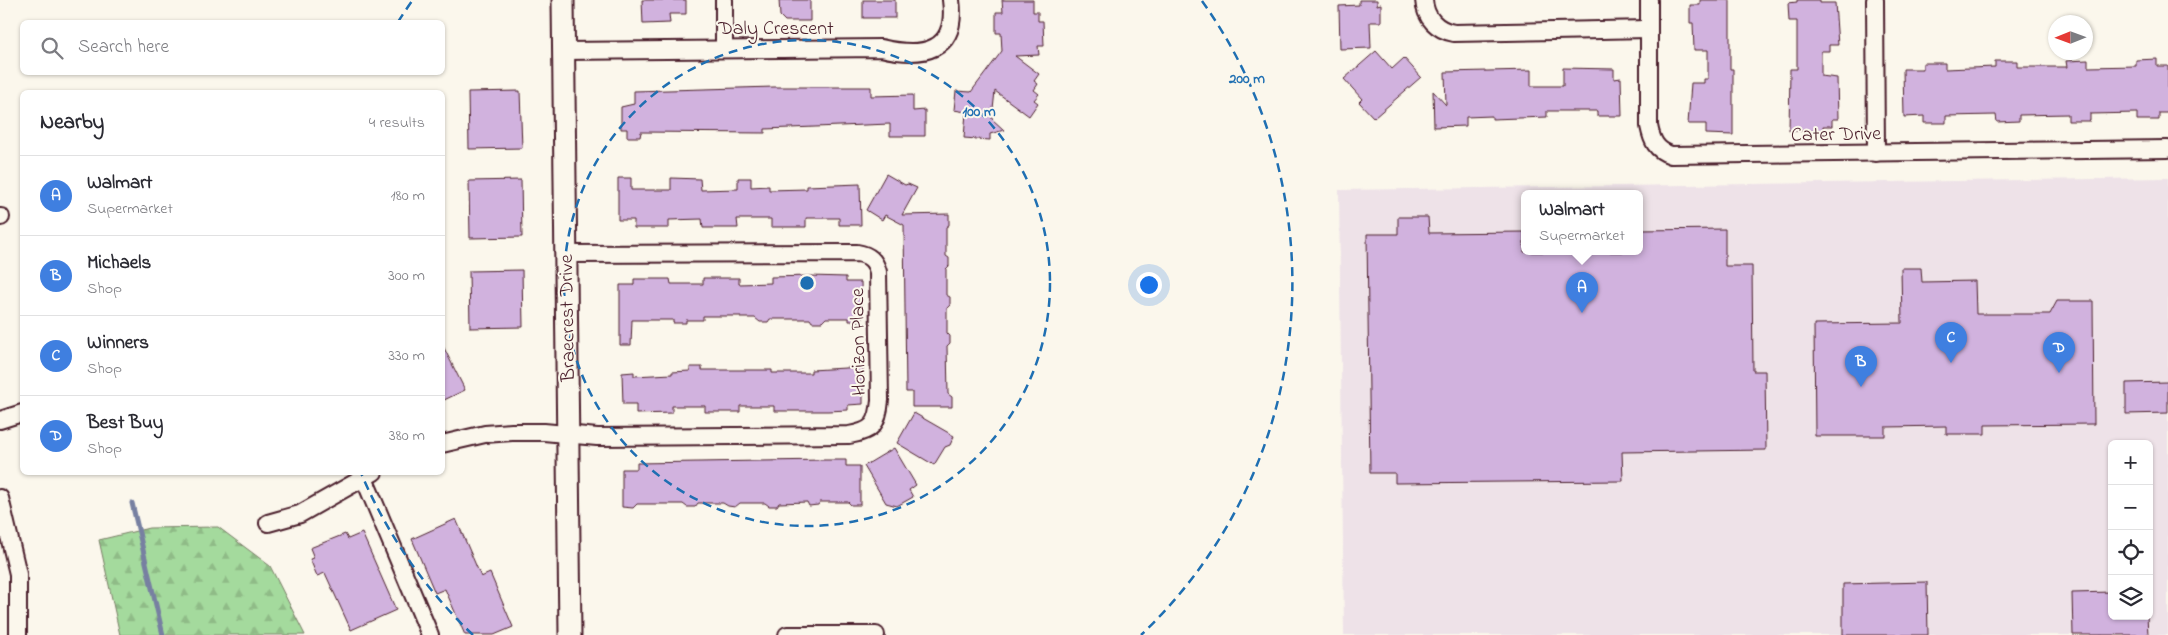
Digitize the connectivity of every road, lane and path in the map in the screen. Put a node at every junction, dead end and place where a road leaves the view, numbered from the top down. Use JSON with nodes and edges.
{"nodes":[{"id":1,"x":562,"y":0,"type":"edge"},
{"id":2,"x":724,"y":0,"type":"edge"},
{"id":3,"x":951,"y":0,"type":"edge"},
{"id":4,"x":1424,"y":0,"type":"edge"},
{"id":5,"x":1649,"y":0,"type":"edge"},
{"id":6,"x":1875,"y":0,"type":"edge"},
{"id":7,"x":1648,"y":29,"type":"junction"},
{"id":8,"x":724,"y":49,"type":"junction"},
{"id":9,"x":563,"y":51,"type":"junction"},
{"id":10,"x":2168,"y":149,"type":"edge"},
{"id":11,"x":1876,"y":153,"type":"junction"},
{"id":12,"x":565,"y":254,"type":"junction"},
{"id":13,"x":20,"y":414,"type":"edge"},
{"id":14,"x":0,"y":420,"type":"edge"},
{"id":15,"x":567,"y":435,"type":"junction"},
{"id":16,"x":445,"y":443,"type":"edge"},
{"id":17,"x":369,"y":475,"type":"edge"},
{"id":18,"x":0,"y":498,"type":"edge"},
{"id":19,"x":268,"y":523,"type":"dead end"},
{"id":20,"x":18,"y":635,"type":"edge"},
{"id":21,"x":430,"y":635,"type":"edge"},
{"id":22,"x":570,"y":635,"type":"edge"},
{"id":23,"x":787,"y":635,"type":"edge"},
{"id":24,"x":876,"y":635,"type":"edge"}],
"edges":[{"from":1,"to":9,"type":"street","name":"Braecrest Drive"},
{"from":2,"to":8,"type":"street"},
{"from":3,"to":8,"type":"street","name":"Daly Crescent"},
{"from":4,"to":7,"type":"street"},
{"from":5,"to":7,"type":"street","name":"Cater Drive"},
{"from":6,"to":11,"type":"street"},
{"from":7,"to":11,"type":"street","name":"Cater Drive"},
{"from":8,"to":9,"type":"street","name":"Daly Crescent"},
{"from":9,"to":12,"type":"street","name":"Braecrest Drive"},
{"from":10,"to":11,"type":"street","name":"Cater Drive"},
{"from":12,"to":15,"type":"street","name":"Braecrest Drive"},
{"from":12,"to":15,"type":"street","name":"Horizon Place"},
{"from":13,"to":14,"type":"street"},
{"from":15,"to":16,"type":"street"},
{"from":15,"to":22,"type":"street","name":"Braecrest Drive"},
{"from":17,"to":19,"type":"street"},
{"from":17,"to":21,"type":"street"},
{"from":18,"to":20,"type":"street"},
{"from":23,"to":24,"type":"street"}]}
